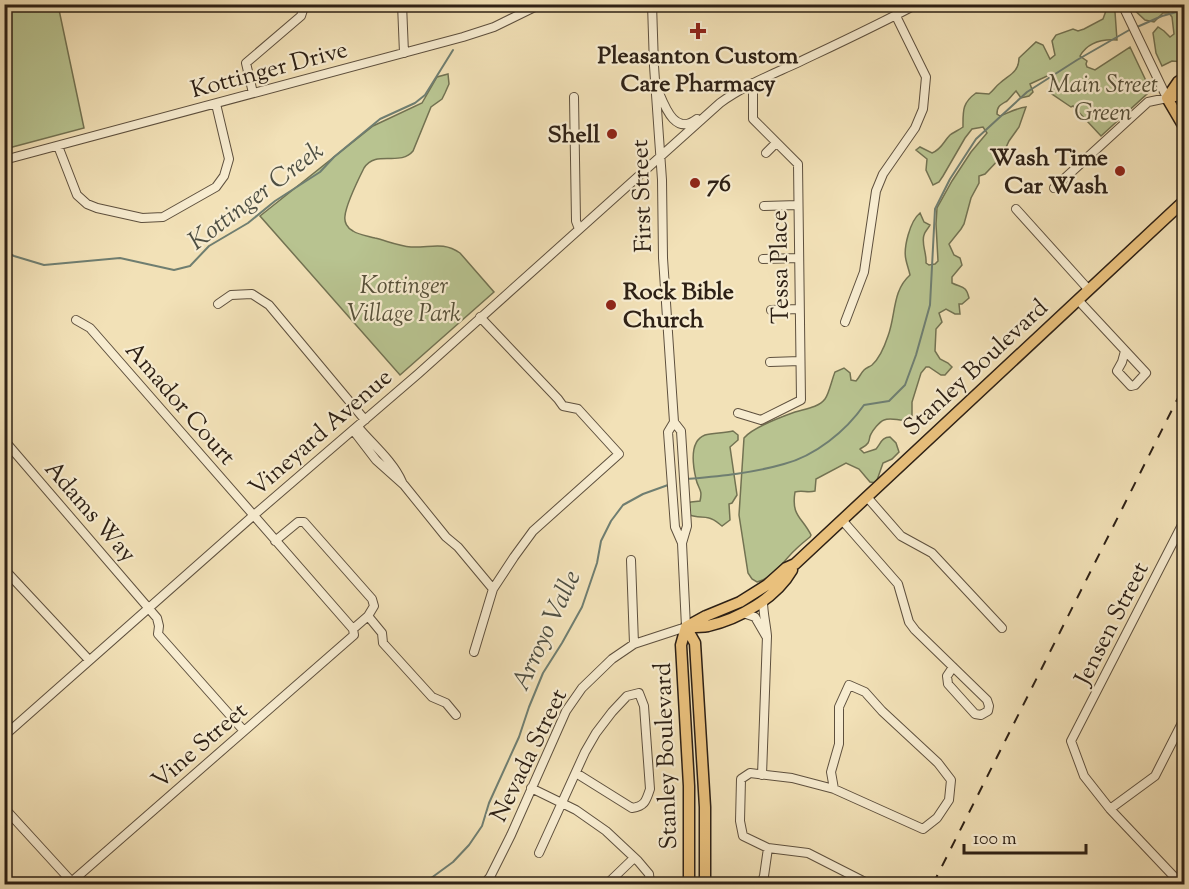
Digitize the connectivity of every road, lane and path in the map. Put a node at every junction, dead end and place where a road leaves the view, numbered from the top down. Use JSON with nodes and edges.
{"nodes":[{"id":1,"x":305,"y":4,"type":"edge"},
{"id":2,"x":402,"y":4,"type":"edge"},
{"id":3,"x":541,"y":4,"type":"edge"},
{"id":4,"x":652,"y":4,"type":"edge"},
{"id":5,"x":917,"y":4,"type":"edge"},
{"id":6,"x":1124,"y":7,"type":"edge"},
{"id":7,"x":896,"y":16,"type":"junction"},
{"id":8,"x":404,"y":53,"type":"junction"},
{"id":9,"x":1185,"y":78,"type":"edge"},
{"id":10,"x":655,"y":83,"type":"junction"},
{"id":11,"x":753,"y":83,"type":"junction"},
{"id":12,"x":253,"y":93,"type":"junction"},
{"id":13,"x":1185,"y":94,"type":"edge"},
{"id":14,"x":574,"y":97,"type":"dead end"},
{"id":15,"x":1167,"y":98,"type":"junction"},
{"id":16,"x":216,"y":104,"type":"junction"},
{"id":17,"x":717,"y":106,"type":"junction"},
{"id":18,"x":1185,"y":127,"type":"edge"},
{"id":19,"x":776,"y":143,"type":"junction"},
{"id":20,"x":58,"y":146,"type":"junction"},
{"id":21,"x":765,"y":153,"type":"dead end"},
{"id":22,"x":660,"y":158,"type":"junction"},
{"id":23,"x":4,"y":160,"type":"edge"},
{"id":24,"x":1054,"y":188,"type":"dead end"},
{"id":25,"x":1185,"y":201,"type":"edge"},
{"id":26,"x":764,"y":206,"type":"dead end"},
{"id":27,"x":798,"y":206,"type":"junction"},
{"id":28,"x":1016,"y":209,"type":"dead end"},
{"id":29,"x":579,"y":229,"type":"junction"},
{"id":30,"x":799,"y":258,"type":"junction"},
{"id":31,"x":763,"y":259,"type":"dead end"},
{"id":32,"x":1089,"y":290,"type":"junction"},
{"id":33,"x":1078,"y":300,"type":"junction"},
{"id":34,"x":218,"y":304,"type":"dead end"},
{"id":35,"x":799,"y":309,"type":"junction"},
{"id":36,"x":771,"y":310,"type":"dead end"},
{"id":37,"x":480,"y":317,"type":"junction"},
{"id":38,"x":76,"y":320,"type":"dead end"},
{"id":39,"x":845,"y":322,"type":"dead end"},
{"id":40,"x":1125,"y":351,"type":"dead end"},
{"id":41,"x":800,"y":361,"type":"junction"},
{"id":42,"x":770,"y":362,"type":"dead end"},
{"id":43,"x":738,"y":413,"type":"dead end"},
{"id":44,"x":365,"y":420,"type":"junction"},
{"id":45,"x":674,"y":422,"type":"junction"},
{"id":46,"x":355,"y":429,"type":"junction"},
{"id":47,"x":4,"y":440,"type":"edge"},
{"id":48,"x":867,"y":497,"type":"junction"},
{"id":49,"x":254,"y":515,"type":"junction"},
{"id":50,"x":842,"y":520,"type":"junction"},
{"id":51,"x":1185,"y":521,"type":"edge"},
{"id":52,"x":275,"y":541,"type":"junction"},
{"id":53,"x":682,"y":543,"type":"junction"},
{"id":54,"x":631,"y":560,"type":"dead end"},
{"id":55,"x":795,"y":564,"type":"junction"},
{"id":56,"x":4,"y":569,"type":"edge"},
{"id":57,"x":494,"y":589,"type":"junction"},
{"id":58,"x":763,"y":601,"type":"junction"},
{"id":59,"x":148,"y":608,"type":"junction"},
{"id":60,"x":743,"y":614,"type":"junction"},
{"id":61,"x":368,"y":616,"type":"junction"},
{"id":62,"x":686,"y":627,"type":"junction"},
{"id":63,"x":1002,"y":628,"type":"dead end"},
{"id":64,"x":353,"y":632,"type":"junction"},
{"id":65,"x":767,"y":636,"type":"junction"},
{"id":66,"x":634,"y":644,"type":"junction"},
{"id":67,"x":474,"y":652,"type":"dead end"},
{"id":68,"x":89,"y":660,"type":"junction"},
{"id":69,"x":953,"y":667,"type":"junction"},
{"id":70,"x":456,"y":715,"type":"dead end"},
{"id":71,"x":1185,"y":718,"type":"edge"},
{"id":72,"x":244,"y":731,"type":"junction"},
{"id":73,"x":4,"y":736,"type":"edge"},
{"id":74,"x":576,"y":773,"type":"junction"},
{"id":75,"x":762,"y":775,"type":"junction"},
{"id":76,"x":531,"y":788,"type":"junction"},
{"id":77,"x":834,"y":789,"type":"junction"},
{"id":78,"x":562,"y":803,"type":"junction"},
{"id":79,"x":1110,"y":809,"type":"junction"},
{"id":80,"x":4,"y":811,"type":"edge"},
{"id":81,"x":768,"y":848,"type":"junction"},
{"id":82,"x":539,"y":853,"type":"dead end"},
{"id":83,"x":634,"y":858,"type":"junction"},
{"id":84,"x":1185,"y":881,"type":"edge"},
{"id":85,"x":690,"y":883,"type":"edge"},
{"id":86,"x":70,"y":884,"type":"edge"},
{"id":87,"x":484,"y":885,"type":"edge"},
{"id":88,"x":607,"y":885,"type":"edge"},
{"id":89,"x":650,"y":885,"type":"edge"},
{"id":90,"x":705,"y":885,"type":"edge"},
{"id":91,"x":760,"y":885,"type":"edge"},
{"id":92,"x":869,"y":885,"type":"edge"},
{"id":93,"x":1181,"y":885,"type":"edge"}],
"edges":[{"from":1,"to":12,"type":"street"},
{"from":2,"to":8,"type":"street"},
{"from":3,"to":8,"type":"street","name":"Kottinger Drive"},
{"from":4,"to":10,"type":"street","name":"First Street"},
{"from":5,"to":7,"type":"street"},
{"from":6,"to":15,"type":"street"},
{"from":7,"to":11,"type":"street"},
{"from":7,"to":39,"type":"street"},
{"from":8,"to":12,"type":"street","name":"Kottinger Drive"},
{"from":9,"to":15,"type":"main road"},
{"from":10,"to":17,"type":"street"},
{"from":10,"to":22,"type":"street","name":"First Street"},
{"from":11,"to":17,"type":"street"},
{"from":11,"to":19,"type":"street","name":"Tessa Place"},
{"from":12,"to":16,"type":"street","name":"Kottinger Drive"},
{"from":13,"to":15,"type":"main road"},
{"from":14,"to":29,"type":"street"},
{"from":15,"to":18,"type":"main road"},
{"from":15,"to":24,"type":"street"},
{"from":16,"to":20,"type":"street","name":"Kottinger Drive"},
{"from":16,"to":20,"type":"street"},
{"from":17,"to":22,"type":"street","name":"Vineyard Avenue"},
{"from":19,"to":21,"type":"street"},
{"from":19,"to":27,"type":"street","name":"Tessa Place"},
{"from":20,"to":23,"type":"street","name":"Kottinger Drive"},
{"from":22,"to":29,"type":"street","name":"Vineyard Avenue"},
{"from":22,"to":45,"type":"street","name":"First Street"},
{"from":25,"to":32,"type":"main road","name":"Stanley Boulevard"},
{"from":26,"to":27,"type":"street"},
{"from":27,"to":30,"type":"street","name":"Tessa Place"},
{"from":28,"to":32,"type":"street"},
{"from":29,"to":37,"type":"street","name":"Vineyard Avenue"},
{"from":30,"to":31,"type":"street"},
{"from":30,"to":35,"type":"street","name":"Tessa Place"},
{"from":32,"to":33,"type":"main road","name":"Stanley Boulevard"},
{"from":33,"to":40,"type":"street"},
{"from":33,"to":48,"type":"main road","name":"Stanley Boulevard"},
{"from":34,"to":44,"type":"street"},
{"from":35,"to":36,"type":"street"},
{"from":35,"to":41,"type":"street","name":"Tessa Place"},
{"from":37,"to":44,"type":"street","name":"Vineyard Avenue"},
{"from":37,"to":57,"type":"street"},
{"from":38,"to":49,"type":"street","name":"Amador Court"},
{"from":41,"to":42,"type":"street"},
{"from":41,"to":43,"type":"street","name":"Tessa Place"},
{"from":44,"to":46,"type":"street","name":"Vineyard Avenue"},
{"from":45,"to":53,"type":"street"},
{"from":45,"to":53,"type":"street"},
{"from":46,"to":49,"type":"street","name":"Vineyard Avenue"},
{"from":46,"to":57,"type":"street"},
{"from":47,"to":59,"type":"street","name":"Adams Way"},
{"from":48,"to":50,"type":"main road","name":"Stanley Boulevard"},
{"from":48,"to":63,"type":"street"},
{"from":49,"to":52,"type":"street","name":"Amador Court"},
{"from":49,"to":59,"type":"street","name":"Vineyard Avenue"},
{"from":50,"to":55,"type":"main road","name":"Stanley Boulevard"},
{"from":50,"to":69,"type":"street"},
{"from":51,"to":79,"type":"street","name":"Jensen Street"},
{"from":52,"to":61,"type":"street"},
{"from":52,"to":64,"type":"street","name":"Amador Court"},
{"from":53,"to":62,"type":"street"},
{"from":54,"to":66,"type":"street"},
{"from":55,"to":58,"type":"main road","name":"Stanley Boulevard"},
{"from":55,"to":62,"type":"main road","name":"Stanley Boulevard"},
{"from":56,"to":68,"type":"street"},
{"from":57,"to":67,"type":"street"},
{"from":58,"to":60,"type":"main road","name":"Stanley Boulevard"},
{"from":58,"to":65,"type":"street"},
{"from":59,"to":68,"type":"street","name":"Vineyard Avenue"},
{"from":59,"to":72,"type":"street","name":"Adams Way"},
{"from":60,"to":62,"type":"main road","name":"Stanley Boulevard"},
{"from":60,"to":65,"type":"street"},
{"from":61,"to":64,"type":"street","name":"Vine Street"},
{"from":61,"to":70,"type":"street"},
{"from":62,"to":66,"type":"street","name":"Nevada Street"},
{"from":62,"to":85,"type":"main road","name":"Stanley Boulevard"},
{"from":62,"to":90,"type":"main road","name":"Stanley Boulevard"},
{"from":64,"to":72,"type":"street","name":"Vine Street"},
{"from":65,"to":75,"type":"street"},
{"from":66,"to":76,"type":"street","name":"Nevada Street"},
{"from":68,"to":73,"type":"street","name":"Vineyard Avenue"},
{"from":69,"to":69,"type":"street"},
{"from":71,"to":79,"type":"street"},
{"from":72,"to":86,"type":"street","name":"Vine Street"},
{"from":74,"to":74,"type":"street"},
{"from":74,"to":78,"type":"street"},
{"from":75,"to":77,"type":"street"},
{"from":75,"to":81,"type":"street"},
{"from":76,"to":78,"type":"street"},
{"from":76,"to":87,"type":"street","name":"Nevada Street"},
{"from":77,"to":77,"type":"street"},
{"from":78,"to":82,"type":"street"},
{"from":78,"to":83,"type":"street"},
{"from":79,"to":93,"type":"street"},
{"from":80,"to":86,"type":"street"},
{"from":81,"to":91,"type":"street"},
{"from":81,"to":92,"type":"street"},
{"from":83,"to":88,"type":"street"},
{"from":83,"to":89,"type":"street"},
{"from":84,"to":93,"type":"street"}]}
